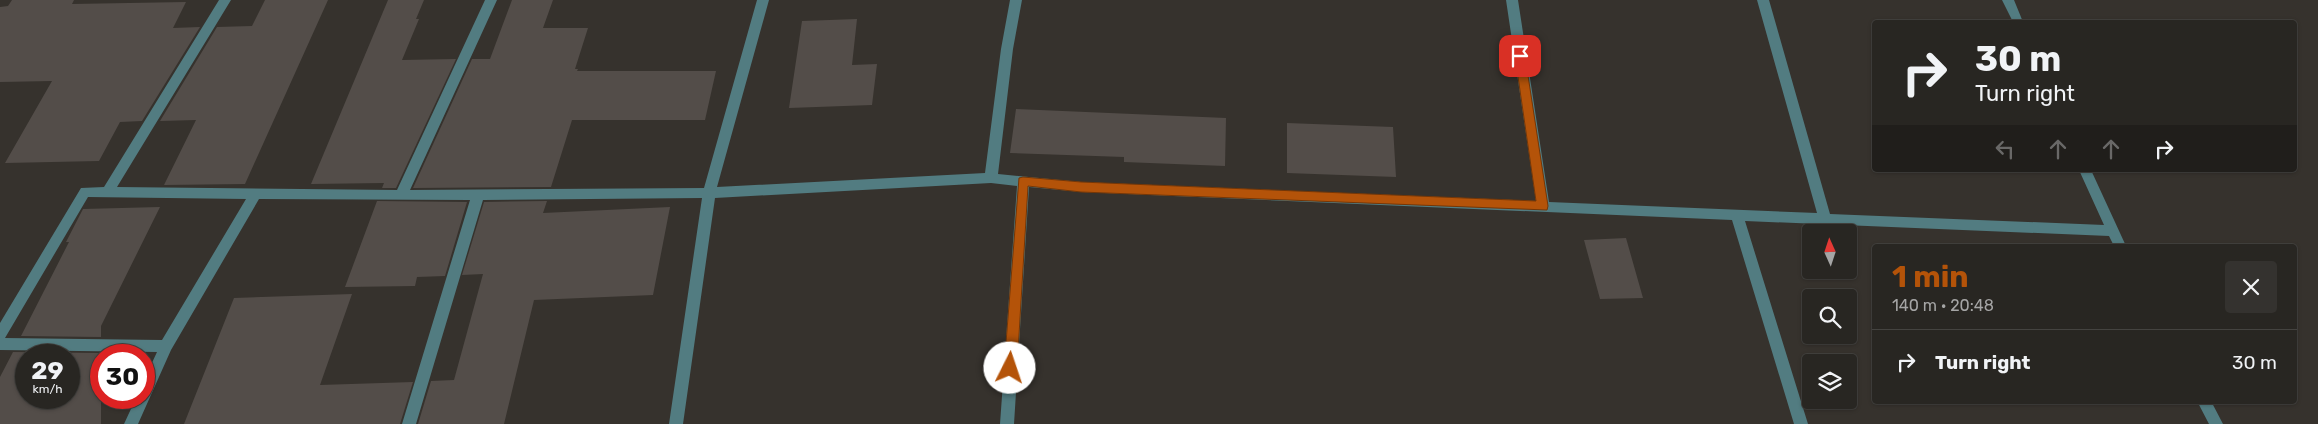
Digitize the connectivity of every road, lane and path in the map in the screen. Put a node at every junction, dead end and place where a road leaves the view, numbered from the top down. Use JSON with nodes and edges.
{"nodes":[{"id":1,"x":225,"y":0,"type":"edge"},
{"id":2,"x":491,"y":0,"type":"edge"},
{"id":3,"x":762,"y":0,"type":"edge"},
{"id":4,"x":1016,"y":0,"type":"edge"},
{"id":5,"x":1512,"y":0,"type":"edge"},
{"id":6,"x":1763,"y":0,"type":"edge"},
{"id":7,"x":2008,"y":0,"type":"edge"},
{"id":8,"x":2017,"y":20,"type":"edge"},
{"id":9,"x":2086,"y":172,"type":"edge"},
{"id":10,"x":991,"y":178,"type":"junction"},
{"id":11,"x":1023,"y":181,"type":"junction"},
{"id":12,"x":108,"y":191,"type":"junction"},
{"id":13,"x":256,"y":193,"type":"junction"},
{"id":14,"x":709,"y":193,"type":"junction"},
{"id":15,"x":478,"y":194,"type":"junction"},
{"id":16,"x":401,"y":195,"type":"junction"},
{"id":17,"x":1543,"y":206,"type":"junction"},
{"id":18,"x":1737,"y":215,"type":"junction"},
{"id":19,"x":1825,"y":219,"type":"junction"},
{"id":20,"x":2112,"y":231,"type":"junction"},
{"id":21,"x":2119,"y":244,"type":"edge"},
{"id":22,"x":0,"y":335,"type":"edge"},
{"id":23,"x":0,"y":344,"type":"edge"},
{"id":24,"x":166,"y":346,"type":"junction"},
{"id":25,"x":155,"y":370,"type":"edge"},
{"id":26,"x":2206,"y":404,"type":"edge"},
{"id":27,"x":137,"y":409,"type":"edge"},
{"id":28,"x":131,"y":424,"type":"edge"},
{"id":29,"x":409,"y":424,"type":"edge"},
{"id":30,"x":676,"y":424,"type":"edge"},
{"id":31,"x":1007,"y":424,"type":"edge"},
{"id":32,"x":1801,"y":424,"type":"edge"},
{"id":33,"x":2216,"y":424,"type":"edge"}],
"edges":[{"from":1,"to":12,"type":"street"},
{"from":2,"to":16,"type":"street"},
{"from":3,"to":14,"type":"street"},
{"from":4,"to":10,"type":"street"},
{"from":5,"to":17,"type":"street"},
{"from":6,"to":19,"type":"street"},
{"from":7,"to":8,"type":"street"},
{"from":9,"to":20,"type":"street"},
{"from":10,"to":11,"type":"street"},
{"from":10,"to":14,"type":"street"},
{"from":11,"to":17,"type":"street"},
{"from":11,"to":31,"type":"street"},
{"from":12,"to":13,"type":"street"},
{"from":12,"to":22,"type":"street"},
{"from":13,"to":16,"type":"street"},
{"from":13,"to":24,"type":"street"},
{"from":14,"to":15,"type":"street"},
{"from":14,"to":30,"type":"street"},
{"from":15,"to":16,"type":"street"},
{"from":15,"to":29,"type":"street"},
{"from":17,"to":18,"type":"street"},
{"from":18,"to":19,"type":"street"},
{"from":18,"to":32,"type":"street"},
{"from":19,"to":20,"type":"street"},
{"from":20,"to":21,"type":"street"},
{"from":23,"to":24,"type":"street"},
{"from":24,"to":25,"type":"street"},
{"from":26,"to":33,"type":"street"},
{"from":27,"to":28,"type":"street"}]}
